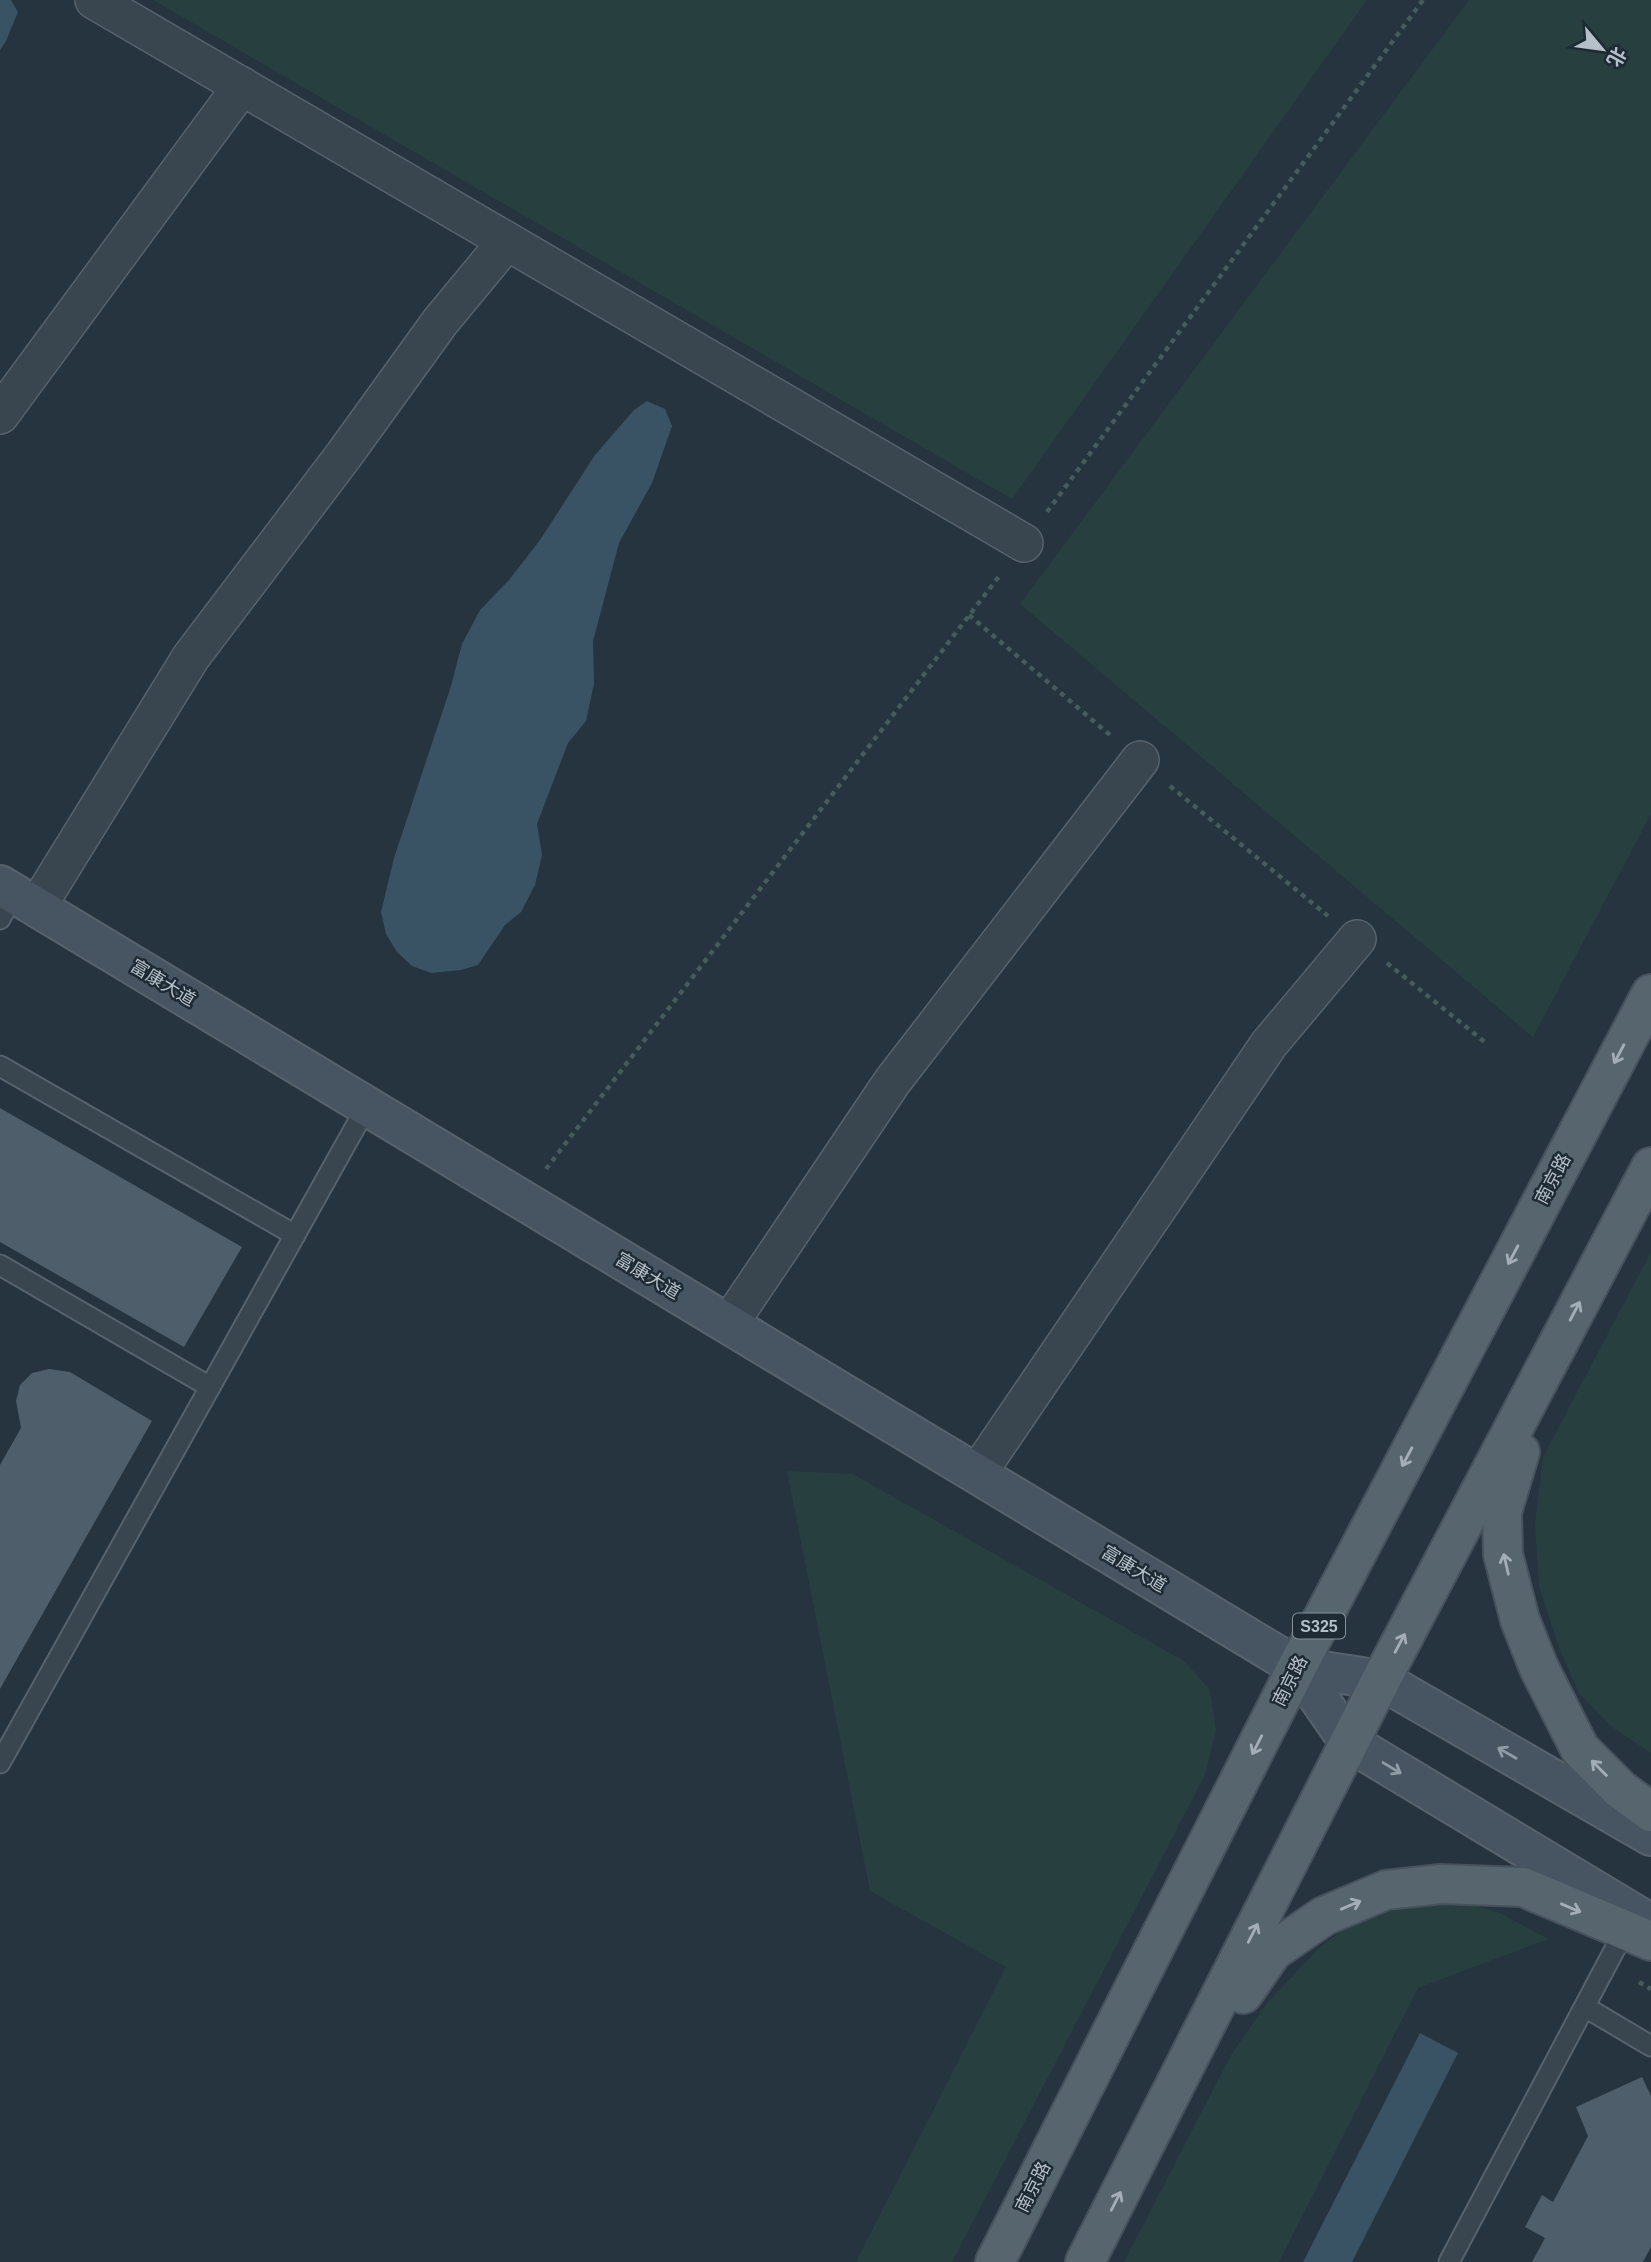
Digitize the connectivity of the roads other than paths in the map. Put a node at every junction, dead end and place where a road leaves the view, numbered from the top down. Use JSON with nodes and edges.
{"nodes":[{"id":1,"x":94,"y":0,"type":"edge"},
{"id":2,"x":242,"y":86,"type":"junction"},
{"id":3,"x":506,"y":241,"type":"junction"},
{"id":4,"x":0,"y":415,"type":"edge"},
{"id":5,"x":1024,"y":543,"type":"road end"},
{"id":6,"x":1140,"y":760,"type":"road end"},
{"id":7,"x":13,"y":901,"type":"edge"},
{"id":8,"x":1357,"y":939,"type":"road end"},
{"id":9,"x":1651,"y":994,"type":"edge"},
{"id":10,"x":0,"y":1066,"type":"edge"},
{"id":11,"x":367,"y":1106,"type":"junction"},
{"id":12,"x":1651,"y":1167,"type":"edge"},
{"id":13,"x":295,"y":1235,"type":"junction"},
{"id":14,"x":0,"y":1265,"type":"edge"},
{"id":15,"x":729,"y":1324,"type":"junction"},
{"id":16,"x":1547,"y":1363,"type":"junction"},
{"id":17,"x":210,"y":1387,"type":"junction"},
{"id":18,"x":977,"y":1475,"type":"junction"},
{"id":19,"x":1297,"y":1667,"type":"junction"},
{"id":20,"x":1381,"y":1680,"type":"junction"},
{"id":21,"x":1349,"y":1742,"type":"junction"},
{"id":22,"x":0,"y":1763,"type":"edge"},
{"id":23,"x":1651,"y":1812,"type":"edge"},
{"id":24,"x":1651,"y":1836,"type":"edge"},
{"id":25,"x":1642,"y":1932,"type":"edge"},
{"id":26,"x":1585,"y":2007,"type":"junction"},
{"id":27,"x":1651,"y":2046,"type":"edge"},
{"id":28,"x":1161,"y":2113,"type":"junction"},
{"id":29,"x":995,"y":2262,"type":"edge"},
{"id":30,"x":1085,"y":2262,"type":"edge"},
{"id":31,"x":1449,"y":2262,"type":"edge"}],
"edges":[{"from":1,"to":2,"type":"street"},
{"from":2,"to":3,"type":"street"},
{"from":2,"to":4,"type":"street"},
{"from":3,"to":5,"type":"street"},
{"from":3,"to":7,"type":"street"},
{"from":6,"to":15,"type":"street"},
{"from":7,"to":11,"type":"street","name":"富康大道"},
{"from":8,"to":18,"type":"street"},
{"from":9,"to":19,"type":"main road","name":"南京路","number":"S325","one_way":true},
{"from":10,"to":13,"type":"lane"},
{"from":11,"to":13,"type":"lane"},
{"from":11,"to":15,"type":"street","name":"富康大道"},
{"from":16,"to":12,"type":"main road","one_way":true},
{"from":13,"to":17,"type":"lane"},
{"from":14,"to":17,"type":"lane"},
{"from":15,"to":18,"type":"street","name":"富康大道"},
{"from":20,"to":16,"type":"main road","one_way":true},
{"from":23,"to":16,"type":"main road","one_way":true},
{"from":17,"to":22,"type":"lane"},
{"from":18,"to":19,"type":"street","name":"富康大道"},
{"from":19,"to":20,"type":"street","name":"富康大道"},
{"from":19,"to":21,"type":"street","name":"富康大道"},
{"from":19,"to":29,"type":"main road","name":"南京路","number":"S325","one_way":true},
{"from":20,"to":21,"type":"main road"},
{"from":24,"to":20,"type":"street","name":"富康大道","one_way":true},
{"from":21,"to":25,"type":"street","name":"富康大道","one_way":true},
{"from":28,"to":21,"type":"main road","one_way":true},
{"from":25,"to":26,"type":"lane"},
{"from":28,"to":25,"type":"main road","one_way":true},
{"from":26,"to":27,"type":"lane"},
{"from":26,"to":31,"type":"lane"},
{"from":30,"to":28,"type":"main road","one_way":true}]}
